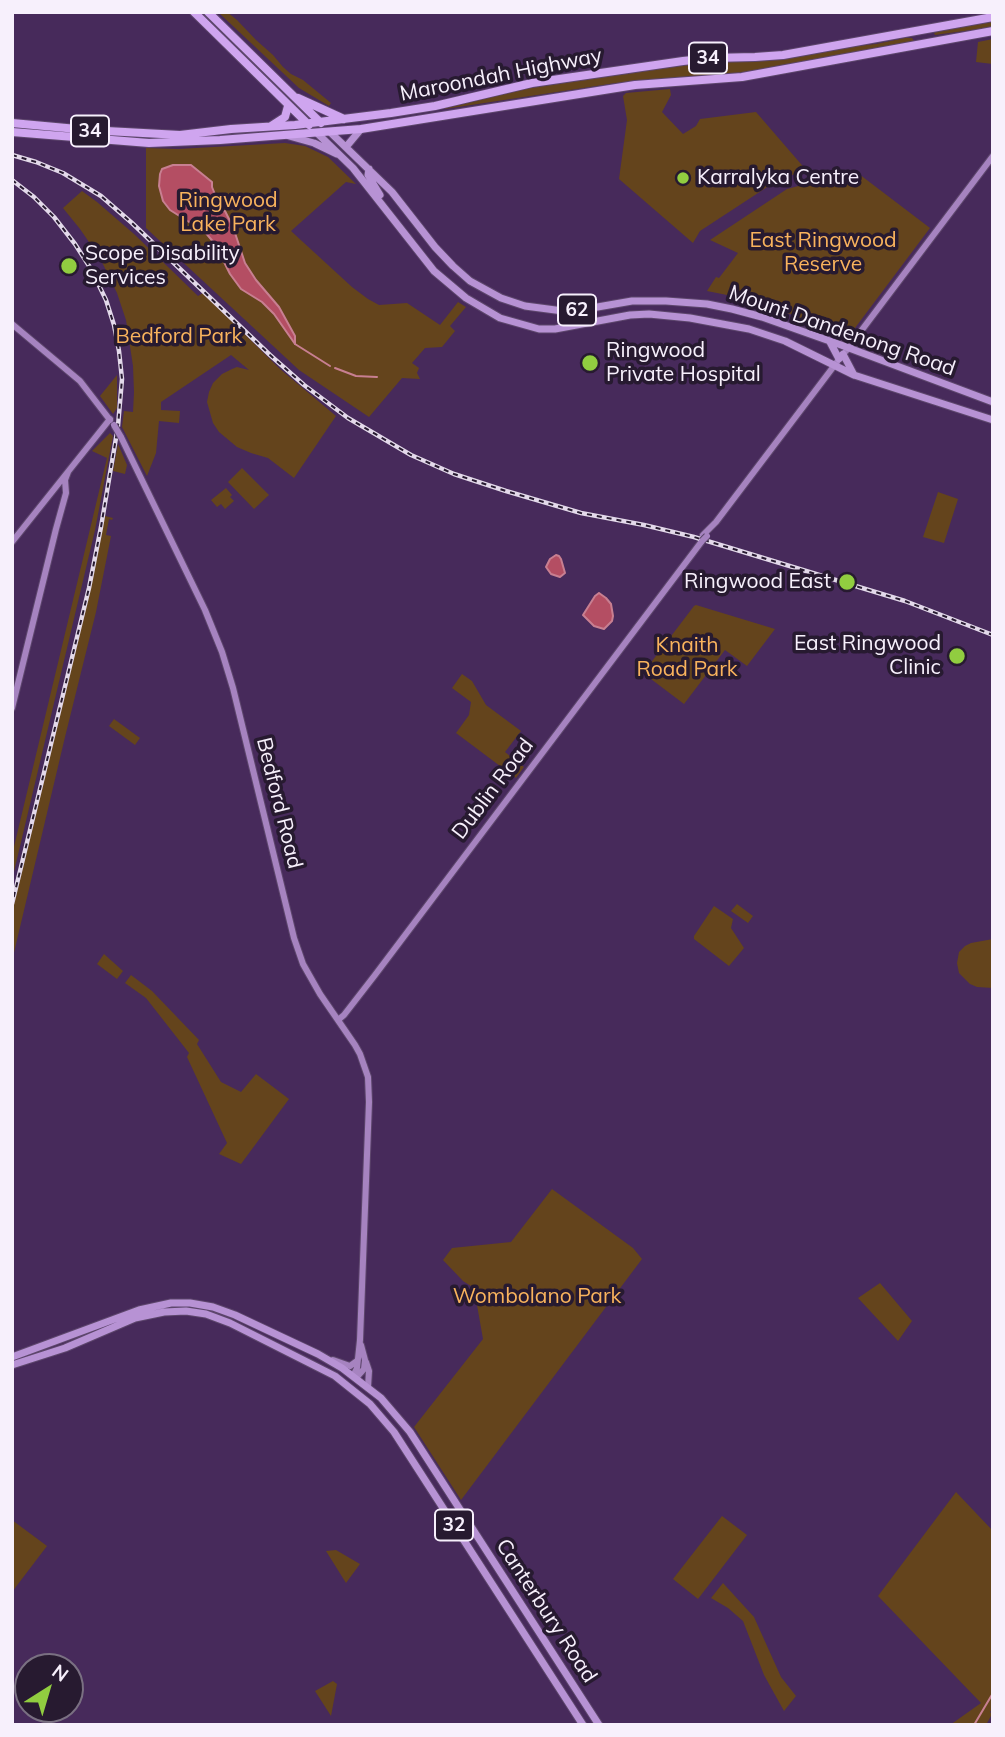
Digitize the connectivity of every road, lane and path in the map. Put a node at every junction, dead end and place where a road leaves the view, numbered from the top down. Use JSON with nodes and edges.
{"nodes":[{"id":1,"x":194,"y":12,"type":"edge"},
{"id":2,"x":208,"y":12,"type":"edge"},
{"id":3,"x":993,"y":17,"type":"edge"},
{"id":4,"x":993,"y":31,"type":"edge"},
{"id":5,"x":292,"y":95,"type":"junction"},
{"id":6,"x":288,"y":106,"type":"junction"},
{"id":7,"x":344,"y":119,"type":"junction"},
{"id":8,"x":320,"y":122,"type":"junction"},
{"id":9,"x":12,"y":123,"type":"edge"},
{"id":10,"x":306,"y":123,"type":"junction"},
{"id":11,"x":271,"y":126,"type":"junction"},
{"id":12,"x":19,"y":129,"type":"edge"},
{"id":13,"x":361,"y":129,"type":"junction"},
{"id":14,"x":220,"y":130,"type":"junction"},
{"id":15,"x":330,"y":132,"type":"junction"},
{"id":16,"x":317,"y":133,"type":"junction"},
{"id":17,"x":289,"y":136,"type":"junction"},
{"id":18,"x":220,"y":140,"type":"junction"},
{"id":19,"x":346,"y":147,"type":"junction"},
{"id":20,"x":993,"y":156,"type":"edge"},
{"id":21,"x":344,"y":158,"type":"junction"},
{"id":22,"x":369,"y":169,"type":"junction"},
{"id":23,"x":392,"y":192,"type":"junction"},
{"id":24,"x":380,"y":198,"type":"junction"},
{"id":25,"x":672,"y":301,"type":"junction"},
{"id":26,"x":671,"y":315,"type":"junction"},
{"id":27,"x":12,"y":324,"type":"edge"},
{"id":28,"x":829,"y":341,"type":"junction"},
{"id":29,"x":841,"y":357,"type":"junction"},
{"id":30,"x":854,"y":375,"type":"junction"},
{"id":31,"x":993,"y":402,"type":"edge"},
{"id":32,"x":993,"y":421,"type":"edge"},
{"id":33,"x":112,"y":422,"type":"junction"},
{"id":34,"x":68,"y":472,"type":"junction"},
{"id":35,"x":53,"y":490,"type":"junction"},
{"id":36,"x":62,"y":508,"type":"junction"},
{"id":37,"x":12,"y":542,"type":"edge"},
{"id":38,"x":12,"y":708,"type":"edge"},
{"id":39,"x":338,"y":1020,"type":"junction"},
{"id":40,"x":61,"y":1338,"type":"junction"},
{"id":41,"x":65,"y":1348,"type":"junction"},
{"id":42,"x":318,"y":1354,"type":"junction"},
{"id":43,"x":12,"y":1357,"type":"edge"},
{"id":44,"x":361,"y":1360,"type":"junction"},
{"id":45,"x":12,"y":1365,"type":"edge"},
{"id":46,"x":355,"y":1377,"type":"junction"},
{"id":47,"x":348,"y":1385,"type":"junction"},
{"id":48,"x":368,"y":1387,"type":"junction"},
{"id":49,"x":484,"y":1547,"type":"junction"},
{"id":50,"x":473,"y":1555,"type":"junction"},
{"id":51,"x":583,"y":1725,"type":"edge"},
{"id":52,"x":599,"y":1725,"type":"edge"}],
"edges":[{"from":1,"to":6,"type":"highway","number":"62"},
{"from":2,"to":5,"type":"highway","number":"62"},
{"from":3,"to":7,"type":"highway","name":"Maroondah Highway","number":"34"},
{"from":4,"to":13,"type":"highway","name":"Maroondah Highway","number":"34"},
{"from":5,"to":7,"type":"highway"},
{"from":5,"to":8,"type":"highway","number":"62"},
{"from":6,"to":10,"type":"highway","number":"62"},
{"from":6,"to":11,"type":"highway"},
{"from":7,"to":8,"type":"highway","name":"Maroondah Highway","number":"34"},
{"from":8,"to":10,"type":"highway","name":"Maroondah Highway","number":"34"},
{"from":8,"to":15,"type":"highway","number":"62"},
{"from":9,"to":12,"type":"highway","name":"Maroondah Highway","number":"34"},
{"from":10,"to":11,"type":"highway","name":"Maroondah Highway","number":"34"},
{"from":10,"to":16,"type":"highway","number":"62"},
{"from":11,"to":14,"type":"highway","name":"Maroondah Highway","number":"34"},
{"from":12,"to":14,"type":"highway","name":"Maroondah Highway","number":"34"},
{"from":12,"to":18,"type":"highway","name":"Maroondah Highway","number":"34"},
{"from":13,"to":15,"type":"highway","name":"Maroondah Highway","number":"34"},
{"from":13,"to":19,"type":"main road"},
{"from":14,"to":18,"type":"highway"},
{"from":15,"to":16,"type":"highway","name":"Maroondah Highway","number":"34"},
{"from":15,"to":19,"type":"main road","name":"Mount Dandenong Road","number":"62"},
{"from":16,"to":17,"type":"highway","name":"Maroondah Highway","number":"34"},
{"from":16,"to":21,"type":"main road","name":"Mount Dandenong Road","number":"62"},
{"from":17,"to":18,"type":"highway","name":"Maroondah Highway","number":"34"},
{"from":17,"to":21,"type":"main road"},
{"from":19,"to":22,"type":"main road","name":"Mount Dandenong Road","number":"62"},
{"from":20,"to":29,"type":"main road","name":"Dublin Road"},
{"from":21,"to":24,"type":"main road","name":"Mount Dandenong Road","number":"62"},
{"from":22,"to":23,"type":"main road","name":"Mount Dandenong Road","number":"62"},
{"from":22,"to":24,"type":"main road"},
{"from":23,"to":24,"type":"main road"},
{"from":23,"to":25,"type":"main road","name":"Mount Dandenong Road","number":"62"},
{"from":24,"to":26,"type":"main road","name":"Mount Dandenong Road","number":"62"},
{"from":25,"to":26,"type":"main road"},
{"from":25,"to":28,"type":"main road","name":"Mount Dandenong Road","number":"62"},
{"from":26,"to":29,"type":"main road","name":"Mount Dandenong Road","number":"62"},
{"from":27,"to":33,"type":"main road","name":"Bedford Road"},
{"from":28,"to":29,"type":"main road","name":"Mount Dandenong Road","number":"62"},
{"from":28,"to":29,"type":"main road"},
{"from":29,"to":30,"type":"main road"},
{"from":29,"to":30,"type":"main road","name":"Mount Dandenong Road","number":"62"},
{"from":29,"to":31,"type":"main road","name":"Mount Dandenong Road","number":"62"},
{"from":29,"to":39,"type":"main road","name":"Dublin Road"},
{"from":30,"to":32,"type":"main road","name":"Mount Dandenong Road","number":"62"},
{"from":33,"to":34,"type":"main road"},
{"from":33,"to":39,"type":"main road","name":"Bedford Road","bridge":true},
{"from":34,"to":35,"type":"main road"},
{"from":34,"to":36,"type":"main road"},
{"from":35,"to":36,"type":"main road"},
{"from":35,"to":37,"type":"main road"},
{"from":36,"to":38,"type":"main road"},
{"from":39,"to":44,"type":"main road","name":"Bedford Road"},
{"from":40,"to":41,"type":"main road"},
{"from":40,"to":42,"type":"main road","name":"Canterbury Road","number":"32"},
{"from":40,"to":43,"type":"main road","name":"Canterbury Road","number":"32"},
{"from":41,"to":45,"type":"main road","name":"Canterbury Road","number":"32"},
{"from":41,"to":47,"type":"main road","name":"Canterbury Road","number":"32"},
{"from":42,"to":44,"type":"main road"},
{"from":42,"to":46,"type":"main road","name":"Canterbury Road","number":"32"},
{"from":44,"to":46,"type":"main road","name":"Bedford Road"},
{"from":44,"to":48,"type":"main road","name":"Bedford Road"},
{"from":46,"to":47,"type":"main road"},
{"from":46,"to":48,"type":"main road","name":"Canterbury Road","number":"32"},
{"from":47,"to":50,"type":"main road","name":"Canterbury Road","number":"32"},
{"from":48,"to":49,"type":"main road","name":"Canterbury Road","number":"32"},
{"from":49,"to":50,"type":"main road"},
{"from":49,"to":52,"type":"main road","name":"Canterbury Road","number":"32"},
{"from":50,"to":51,"type":"main road","name":"Canterbury Road","number":"32"}]}
